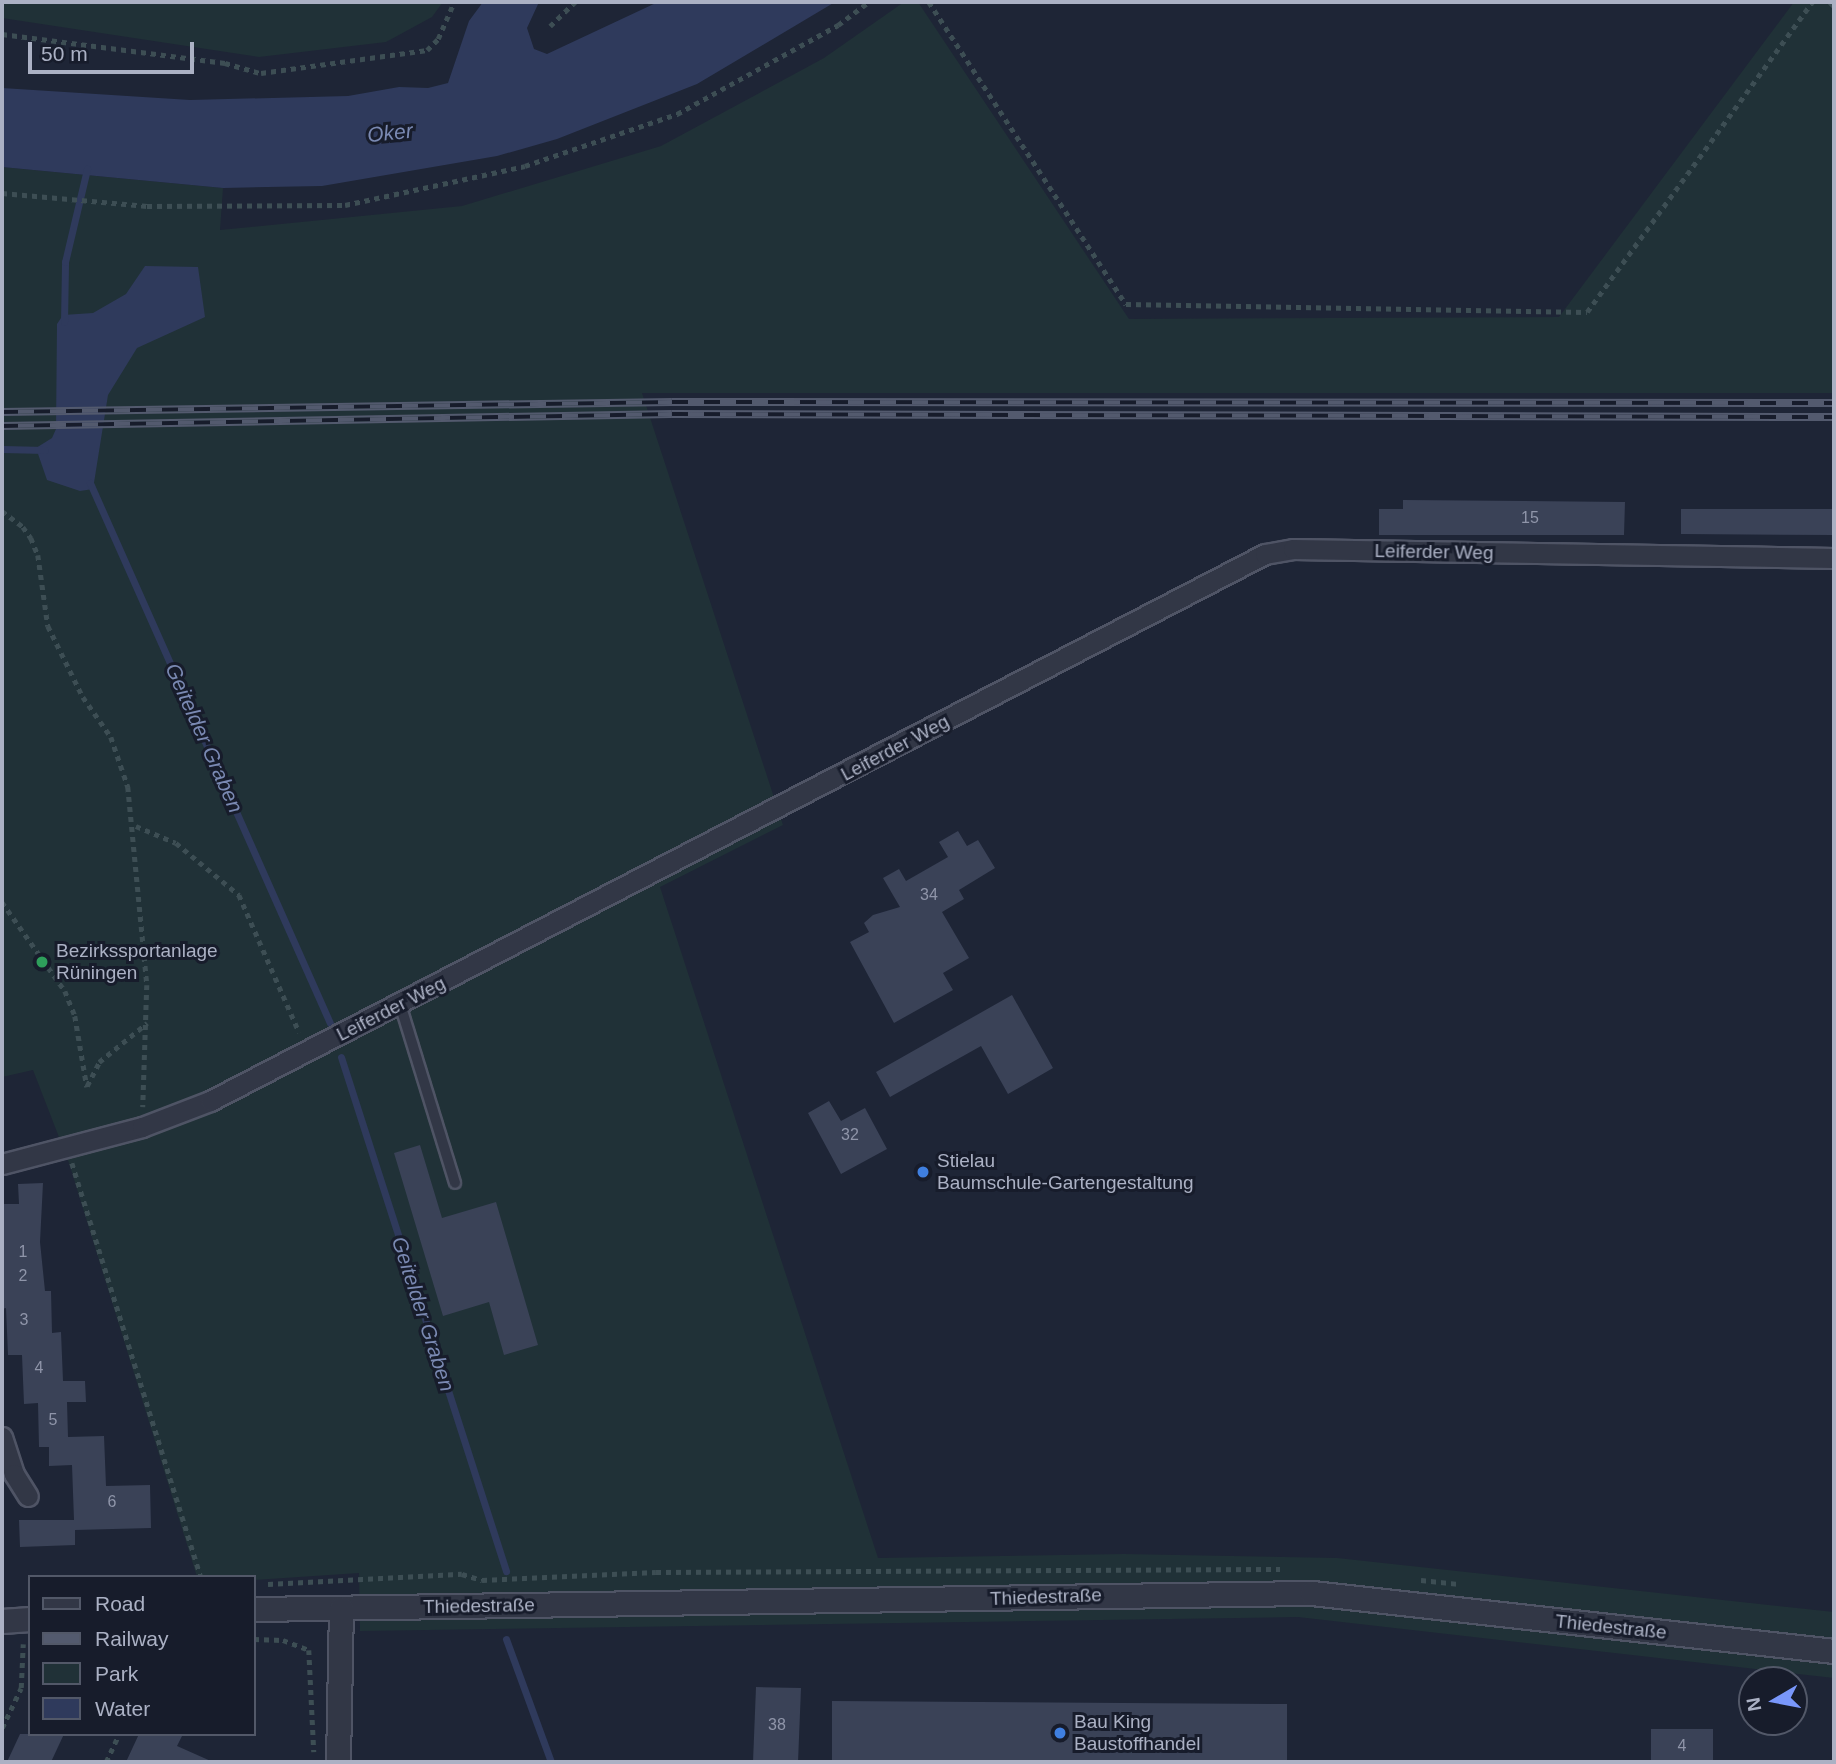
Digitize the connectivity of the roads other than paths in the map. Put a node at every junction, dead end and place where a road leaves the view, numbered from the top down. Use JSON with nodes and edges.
{"nodes":[{"id":1,"x":1834,"y":558,"type":"edge"},
{"id":2,"x":400,"y":1004,"type":"junction"},
{"id":3,"x":2,"y":1164,"type":"edge"},
{"id":4,"x":455,"y":1183,"type":"dead end"},
{"id":5,"x":2,"y":1437,"type":"edge"},
{"id":6,"x":28,"y":1496,"type":"dead end"},
{"id":7,"x":341,"y":1608,"type":"junction"},
{"id":8,"x":256,"y":1609,"type":"edge"},
{"id":9,"x":28,"y":1619,"type":"edge"},
{"id":10,"x":2,"y":1621,"type":"edge"},
{"id":11,"x":1834,"y":1651,"type":"edge"},
{"id":12,"x":338,"y":1762,"type":"edge"}],
"edges":[{"from":1,"to":2,"type":"street","name":"Leiferder Weg"},
{"from":2,"to":3,"type":"street","name":"Leiferder Weg"},
{"from":2,"to":4,"type":"lane"},
{"from":5,"to":6,"type":"street"},
{"from":7,"to":8,"type":"street","name":"Thiedestraße"},
{"from":7,"to":11,"type":"street","name":"Thiedestraße"},
{"from":7,"to":12,"type":"street"},
{"from":9,"to":10,"type":"street"}]}
